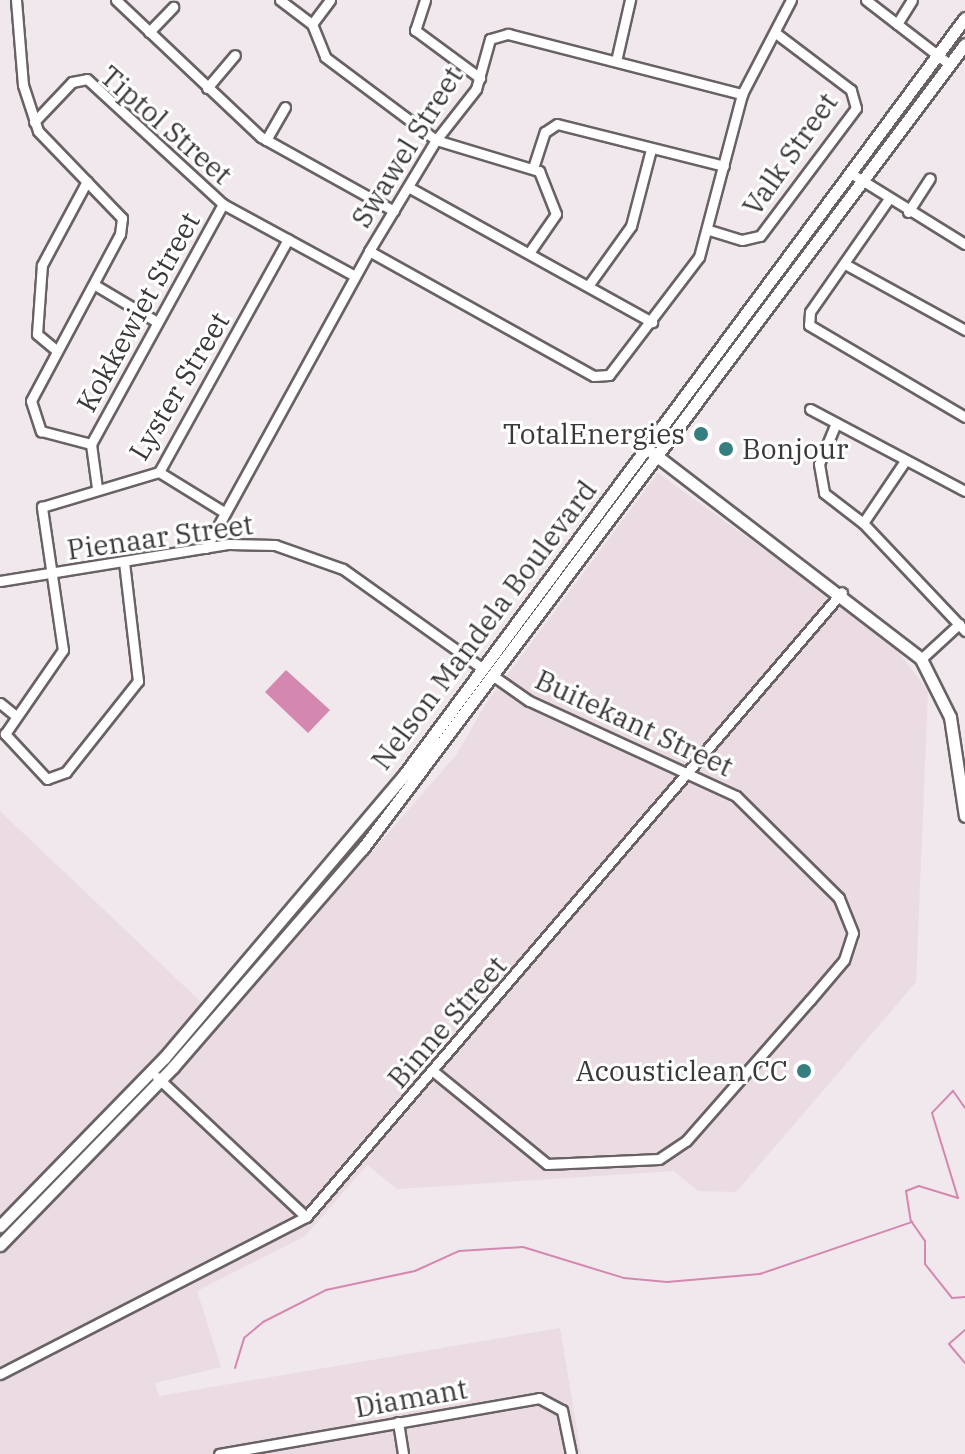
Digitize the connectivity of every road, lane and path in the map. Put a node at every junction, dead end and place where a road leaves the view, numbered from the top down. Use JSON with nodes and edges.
{"nodes":[{"id":1,"x":16,"y":0,"type":"edge"},
{"id":2,"x":116,"y":0,"type":"edge"},
{"id":3,"x":280,"y":0,"type":"edge"},
{"id":4,"x":330,"y":0,"type":"edge"},
{"id":5,"x":425,"y":0,"type":"edge"},
{"id":6,"x":630,"y":0,"type":"edge"},
{"id":7,"x":791,"y":0,"type":"edge"},
{"id":8,"x":866,"y":0,"type":"edge"},
{"id":9,"x":912,"y":0,"type":"edge"},
{"id":10,"x":173,"y":7,"type":"dead end"},
{"id":11,"x":965,"y":18,"type":"edge"},
{"id":12,"x":312,"y":24,"type":"junction"},
{"id":13,"x":897,"y":24,"type":"junction"},
{"id":14,"x":149,"y":32,"type":"junction"},
{"id":15,"x":777,"y":34,"type":"junction"},
{"id":16,"x":965,"y":44,"type":"edge"},
{"id":17,"x":235,"y":55,"type":"dead end"},
{"id":18,"x":938,"y":56,"type":"junction"},
{"id":19,"x":616,"y":61,"type":"junction"},
{"id":20,"x":949,"y":64,"type":"junction"},
{"id":21,"x":480,"y":78,"type":"junction"},
{"id":22,"x":207,"y":88,"type":"junction"},
{"id":23,"x":742,"y":94,"type":"junction"},
{"id":24,"x":285,"y":107,"type":"dead end"},
{"id":25,"x":34,"y":122,"type":"junction"},
{"id":26,"x":266,"y":140,"type":"junction"},
{"id":27,"x":436,"y":140,"type":"junction"},
{"id":28,"x":651,"y":149,"type":"junction"},
{"id":29,"x":534,"y":165,"type":"junction"},
{"id":30,"x":724,"y":166,"type":"junction"},
{"id":31,"x":856,"y":178,"type":"junction"},
{"id":32,"x":930,"y":178,"type":"dead end"},
{"id":33,"x":87,"y":181,"type":"junction"},
{"id":34,"x":410,"y":188,"type":"junction"},
{"id":35,"x":888,"y":200,"type":"junction"},
{"id":36,"x":223,"y":204,"type":"junction"},
{"id":37,"x":394,"y":211,"type":"junction"},
{"id":38,"x":908,"y":212,"type":"junction"},
{"id":39,"x":709,"y":230,"type":"junction"},
{"id":40,"x":288,"y":239,"type":"junction"},
{"id":41,"x":965,"y":244,"type":"edge"},
{"id":42,"x":369,"y":251,"type":"junction"},
{"id":43,"x":529,"y":253,"type":"junction"},
{"id":44,"x":845,"y":264,"type":"junction"},
{"id":45,"x":355,"y":276,"type":"junction"},
{"id":46,"x":95,"y":285,"type":"junction"},
{"id":47,"x":588,"y":286,"type":"junction"},
{"id":48,"x":157,"y":322,"type":"junction"},
{"id":49,"x":652,"y":322,"type":"junction"},
{"id":50,"x":965,"y":330,"type":"edge"},
{"id":51,"x":56,"y":350,"type":"junction"},
{"id":52,"x":810,"y":409,"type":"dead end"},
{"id":53,"x":965,"y":417,"type":"edge"},
{"id":54,"x":836,"y":423,"type":"junction"},
{"id":55,"x":91,"y":444,"type":"junction"},
{"id":56,"x":650,"y":450,"type":"junction"},
{"id":57,"x":905,"y":461,"type":"junction"},
{"id":58,"x":159,"y":472,"type":"junction"},
{"id":59,"x":97,"y":488,"type":"junction"},
{"id":60,"x":965,"y":491,"type":"edge"},
{"id":61,"x":224,"y":512,"type":"junction"},
{"id":62,"x":863,"y":523,"type":"junction"},
{"id":63,"x":206,"y":548,"type":"junction"},
{"id":64,"x":124,"y":562,"type":"junction"},
{"id":65,"x":49,"y":575,"type":"junction"},
{"id":66,"x":0,"y":581,"type":"edge"},
{"id":67,"x":842,"y":592,"type":"junction"},
{"id":68,"x":962,"y":628,"type":"edge"},
{"id":69,"x":921,"y":659,"type":"junction"},
{"id":70,"x":487,"y":672,"type":"junction"},
{"id":71,"x":0,"y":703,"type":"edge"},
{"id":72,"x":15,"y":715,"type":"junction"},
{"id":73,"x":693,"y":772,"type":"junction"},
{"id":74,"x":965,"y":816,"type":"edge"},
{"id":75,"x":151,"y":1071,"type":"junction"},
{"id":76,"x":433,"y":1071,"type":"junction"},
{"id":77,"x":161,"y":1080,"type":"junction"},
{"id":78,"x":306,"y":1217,"type":"junction"},
{"id":79,"x":0,"y":1226,"type":"edge"},
{"id":80,"x":0,"y":1245,"type":"edge"},
{"id":81,"x":0,"y":1374,"type":"edge"},
{"id":82,"x":398,"y":1422,"type":"junction"},
{"id":83,"x":219,"y":1454,"type":"edge"},
{"id":84,"x":403,"y":1454,"type":"edge"},
{"id":85,"x":571,"y":1454,"type":"edge"}],
"edges":[{"from":1,"to":25,"type":"street"},
{"from":2,"to":14,"type":"street"},
{"from":3,"to":12,"type":"street"},
{"from":4,"to":12,"type":"street"},
{"from":5,"to":21,"type":"street"},
{"from":6,"to":19,"type":"street"},
{"from":7,"to":15,"type":"street"},
{"from":8,"to":13,"type":"street"},
{"from":9,"to":13,"type":"street"},
{"from":10,"to":14,"type":"street"},
{"from":11,"to":18,"type":"street","name":"Nelson Mandela Boulevard"},
{"from":12,"to":27,"type":"street"},
{"from":13,"to":18,"type":"street"},
{"from":14,"to":22,"type":"street"},
{"from":15,"to":23,"type":"street"},
{"from":15,"to":39,"type":"street","name":"Valk Street"},
{"from":16,"to":20,"type":"street","name":"Nelson Mandela Boulevard"},
{"from":17,"to":22,"type":"street"},
{"from":18,"to":20,"type":"street"},
{"from":18,"to":31,"type":"street","name":"Nelson Mandela Boulevard"},
{"from":19,"to":21,"type":"street","name":"Swawel Street"},
{"from":19,"to":23,"type":"street","name":"Swawel Street"},
{"from":20,"to":31,"type":"street","name":"Nelson Mandela Boulevard"},
{"from":21,"to":27,"type":"street","name":"Swawel Street"},
{"from":22,"to":26,"type":"street"},
{"from":23,"to":30,"type":"street"},
{"from":24,"to":26,"type":"street"},
{"from":25,"to":33,"type":"street"},
{"from":25,"to":36,"type":"street","name":"Tiptol Street"},
{"from":26,"to":37,"type":"street"},
{"from":27,"to":29,"type":"street"},
{"from":27,"to":34,"type":"street","name":"Swawel Street"},
{"from":28,"to":29,"type":"street"},
{"from":28,"to":30,"type":"street"},
{"from":28,"to":47,"type":"street"},
{"from":29,"to":43,"type":"street"},
{"from":30,"to":39,"type":"street"},
{"from":31,"to":35,"type":"street"},
{"from":31,"to":56,"type":"street","name":"Nelson Mandela Boulevard"},
{"from":32,"to":38,"type":"street"},
{"from":33,"to":46,"type":"street"},
{"from":33,"to":51,"type":"street"},
{"from":34,"to":37,"type":"street","name":"Swawel Street"},
{"from":34,"to":43,"type":"street"},
{"from":35,"to":38,"type":"street"},
{"from":35,"to":44,"type":"street"},
{"from":36,"to":40,"type":"street","name":"Tiptol Street"},
{"from":36,"to":48,"type":"street","name":"Kokkewiet Street"},
{"from":37,"to":42,"type":"street","name":"Swawel Street"},
{"from":38,"to":41,"type":"street"},
{"from":39,"to":49,"type":"street"},
{"from":40,"to":45,"type":"street","name":"Tiptol Street"},
{"from":40,"to":58,"type":"street","name":"Lyster Street"},
{"from":42,"to":45,"type":"street","name":"Swawel Street"},
{"from":42,"to":49,"type":"street"},
{"from":43,"to":47,"type":"street"},
{"from":44,"to":50,"type":"street"},
{"from":44,"to":53,"type":"street"},
{"from":45,"to":61,"type":"street","name":"Swawel Street"},
{"from":46,"to":48,"type":"street"},
{"from":46,"to":51,"type":"street"},
{"from":47,"to":49,"type":"street"},
{"from":48,"to":55,"type":"street","name":"Kokkewiet Street"},
{"from":51,"to":55,"type":"street"},
{"from":52,"to":54,"type":"street"},
{"from":54,"to":57,"type":"street"},
{"from":54,"to":62,"type":"street"},
{"from":55,"to":59,"type":"street","name":"Kokkewiet Street"},
{"from":56,"to":67,"type":"street"},
{"from":56,"to":70,"type":"street","name":"Nelson Mandela Boulevard"},
{"from":57,"to":60,"type":"street"},
{"from":57,"to":62,"type":"street"},
{"from":58,"to":59,"type":"street","name":"Lyster Street"},
{"from":58,"to":61,"type":"street"},
{"from":59,"to":65,"type":"street","name":"Lyster Street"},
{"from":61,"to":63,"type":"street","name":"Swawel Street"},
{"from":62,"to":68,"type":"street"},
{"from":63,"to":64,"type":"street","name":"Pienaar Street"},
{"from":63,"to":70,"type":"street","name":"Pienaar Street"},
{"from":64,"to":65,"type":"street","name":"Pienaar Street"},
{"from":64,"to":72,"type":"street"},
{"from":65,"to":66,"type":"street","name":"Pienaar Street"},
{"from":65,"to":72,"type":"street"},
{"from":67,"to":69,"type":"street"},
{"from":67,"to":73,"type":"street","name":"Binne Street"},
{"from":68,"to":69,"type":"street"},
{"from":69,"to":74,"type":"street"},
{"from":70,"to":73,"type":"street","name":"Buitekant Street"},
{"from":70,"to":75,"type":"street","name":"Nelson Mandela Boulevard"},
{"from":70,"to":77,"type":"street","name":"Nelson Mandela Boulevard"},
{"from":71,"to":72,"type":"street"},
{"from":73,"to":76,"type":"street","name":"Binne Street"},
{"from":73,"to":76,"type":"street","name":"Buitekant Street"},
{"from":75,"to":77,"type":"street"},
{"from":75,"to":79,"type":"street","name":"Nelson Mandela Boulevard"},
{"from":76,"to":78,"type":"street","name":"Binne Street"},
{"from":77,"to":78,"type":"street"},
{"from":77,"to":80,"type":"street","name":"Nelson Mandela Boulevard"},
{"from":78,"to":81,"type":"street","name":"Binne Street"},
{"from":82,"to":83,"type":"street","name":"Diamant"},
{"from":82,"to":84,"type":"street"},
{"from":82,"to":85,"type":"street","name":"Diamant"}]}
